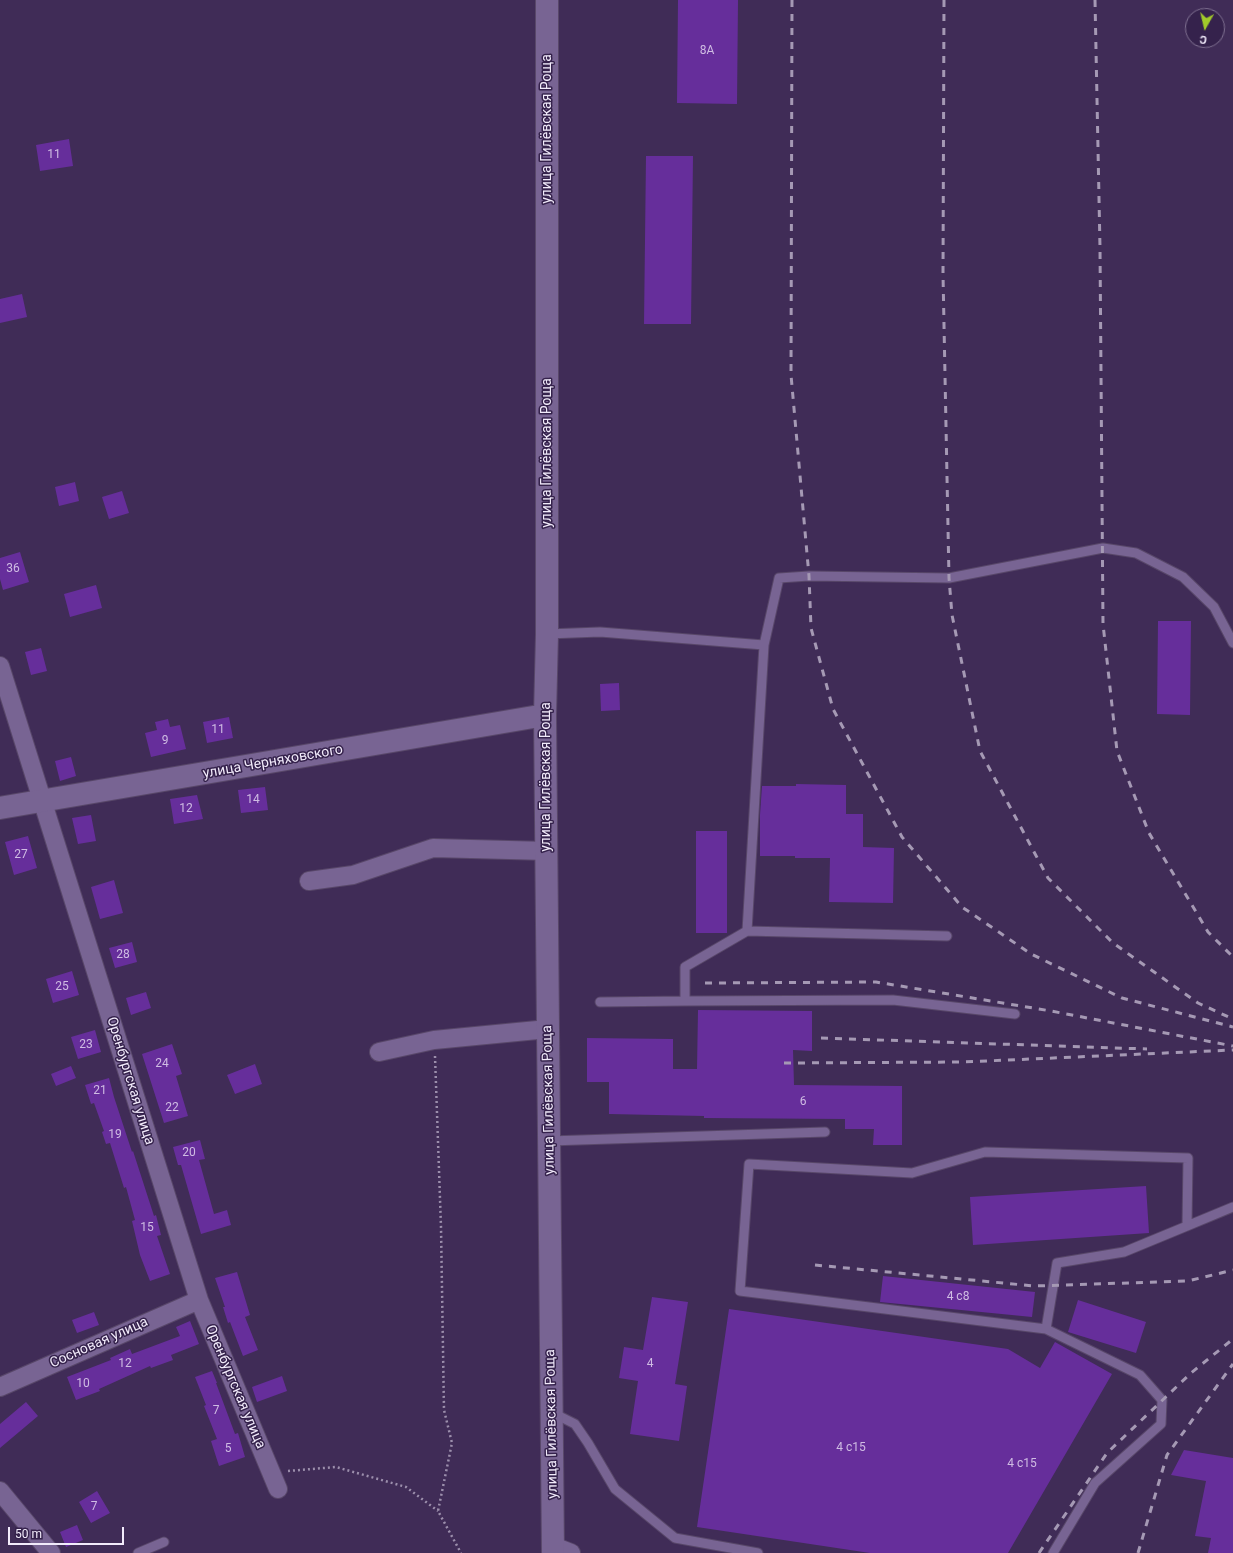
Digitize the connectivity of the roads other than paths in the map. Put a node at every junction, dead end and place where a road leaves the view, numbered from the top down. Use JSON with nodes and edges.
{"nodes":[{"id":1,"x":547,"y":0,"type":"edge"},
{"id":2,"x":547,"y":634,"type":"junction"},
{"id":3,"x":1233,"y":643,"type":"edge"},
{"id":4,"x":764,"y":645,"type":"junction"},
{"id":5,"x":0,"y":666,"type":"edge"},
{"id":6,"x":545,"y":715,"type":"junction"},
{"id":7,"x":42,"y":800,"type":"junction"},
{"id":8,"x":0,"y":808,"type":"edge"},
{"id":9,"x":547,"y":850,"type":"junction"},
{"id":10,"x":309,"y":881,"type":"dead end"},
{"id":11,"x":747,"y":931,"type":"junction"},
{"id":12,"x":947,"y":936,"type":"dead end"},
{"id":13,"x":685,"y":1001,"type":"junction"},
{"id":14,"x":600,"y":1002,"type":"dead end"},
{"id":15,"x":1015,"y":1014,"type":"dead end"},
{"id":16,"x":548,"y":1029,"type":"junction"},
{"id":17,"x":379,"y":1052,"type":"dead end"},
{"id":18,"x":825,"y":1132,"type":"dead end"},
{"id":19,"x":549,"y":1141,"type":"junction"},
{"id":20,"x":1233,"y":1207,"type":"edge"},
{"id":21,"x":1187,"y":1226,"type":"junction"},
{"id":22,"x":199,"y":1300,"type":"junction"},
{"id":23,"x":1046,"y":1329,"type":"junction"},
{"id":24,"x":0,"y":1387,"type":"edge"},
{"id":25,"x":552,"y":1412,"type":"junction"},
{"id":26,"x":275,"y":1481,"type":"road end"},
{"id":27,"x":0,"y":1491,"type":"edge"},
{"id":28,"x":164,"y":1542,"type":"dead end"},
{"id":29,"x":559,"y":1550,"type":"edge"},
{"id":30,"x":50,"y":1553,"type":"edge"},
{"id":31,"x":138,"y":1553,"type":"edge"},
{"id":32,"x":758,"y":1553,"type":"edge"},
{"id":33,"x":1053,"y":1553,"type":"edge"}],
"edges":[{"from":1,"to":2,"type":"street","name":"улица Гилёвская Роща"},
{"from":2,"to":4,"type":"lane"},
{"from":2,"to":6,"type":"street","name":"улица Гилёвская Роща"},
{"from":3,"to":4,"type":"lane"},
{"from":4,"to":11,"type":"lane"},
{"from":5,"to":7,"type":"street","name":"Оренбургская улица"},
{"from":6,"to":7,"type":"street","name":"улица Черняховского"},
{"from":6,"to":9,"type":"street","name":"улица Гилёвская Роща"},
{"from":7,"to":8,"type":"street","name":"улица Черняховского"},
{"from":7,"to":22,"type":"street","name":"Оренбургская улица"},
{"from":9,"to":10,"type":"street"},
{"from":9,"to":16,"type":"street","name":"улица Гилёвская Роща"},
{"from":11,"to":12,"type":"lane"},
{"from":11,"to":13,"type":"lane"},
{"from":13,"to":14,"type":"lane"},
{"from":13,"to":15,"type":"lane"},
{"from":16,"to":17,"type":"street"},
{"from":16,"to":19,"type":"street","name":"улица Гилёвская Роща"},
{"from":18,"to":19,"type":"lane"},
{"from":19,"to":25,"type":"street","name":"улица Гилёвская Роща"},
{"from":20,"to":21,"type":"lane"},
{"from":21,"to":23,"type":"lane"},
{"from":21,"to":23,"type":"lane"},
{"from":22,"to":24,"type":"street","name":"Сосновая улица"},
{"from":22,"to":26,"type":"street","name":"Оренбургская улица"},
{"from":23,"to":33,"type":"lane"},
{"from":25,"to":29,"type":"street","name":"улица Гилёвская Роща"},
{"from":25,"to":32,"type":"lane"},
{"from":27,"to":30,"type":"street"},
{"from":28,"to":31,"type":"lane"}]}
